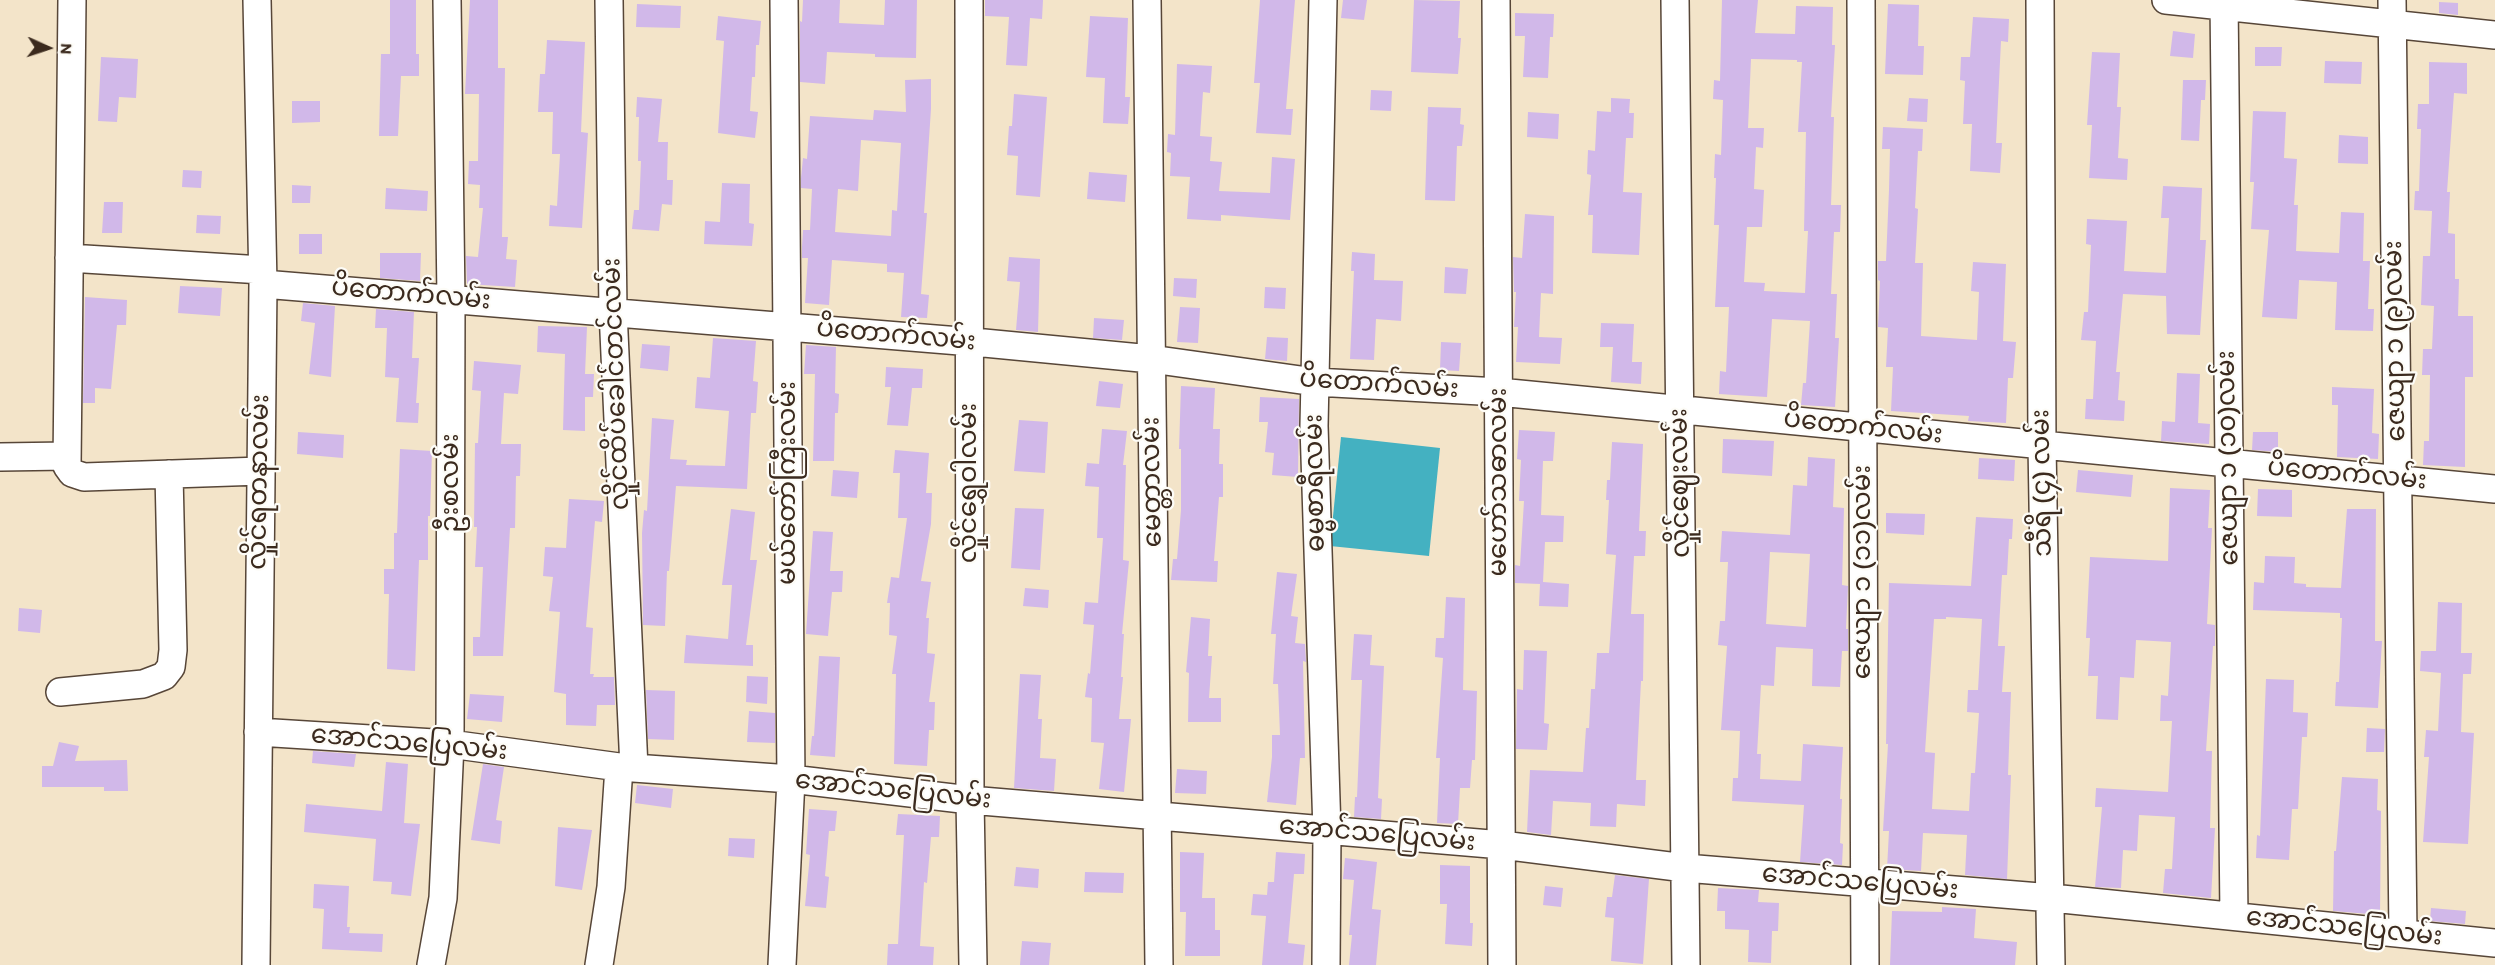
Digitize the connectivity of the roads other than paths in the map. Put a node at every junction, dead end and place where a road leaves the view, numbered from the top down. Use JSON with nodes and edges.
{"nodes":[{"id":1,"x":72,"y":0,"type":"edge"},
{"id":2,"x":257,"y":0,"type":"edge"},
{"id":3,"x":447,"y":0,"type":"edge"},
{"id":4,"x":609,"y":0,"type":"edge"},
{"id":5,"x":784,"y":0,"type":"edge"},
{"id":6,"x":969,"y":0,"type":"edge"},
{"id":7,"x":1147,"y":0,"type":"edge"},
{"id":8,"x":1323,"y":0,"type":"edge"},
{"id":9,"x":1496,"y":0,"type":"edge"},
{"id":10,"x":1675,"y":0,"type":"edge"},
{"id":11,"x":1861,"y":0,"type":"edge"},
{"id":12,"x":2040,"y":0,"type":"edge"},
{"id":13,"x":2166,"y":0,"type":"edge"},
{"id":14,"x":2224,"y":4,"type":"edge"},
{"id":15,"x":2392,"y":12,"type":"edge"},
{"id":16,"x":2495,"y":35,"type":"edge"},
{"id":17,"x":69,"y":258,"type":"junction"},
{"id":18,"x":262,"y":277,"type":"junction"},
{"id":19,"x":451,"y":299,"type":"junction"},
{"id":20,"x":613,"y":311,"type":"junction"},
{"id":21,"x":787,"y":327,"type":"junction"},
{"id":22,"x":969,"y":342,"type":"junction"},
{"id":23,"x":1151,"y":359,"type":"junction"},
{"id":24,"x":1315,"y":382,"type":"junction"},
{"id":25,"x":1499,"y":392,"type":"junction"},
{"id":26,"x":1680,"y":410,"type":"junction"},
{"id":27,"x":1863,"y":428,"type":"junction"},
{"id":28,"x":2042,"y":446,"type":"junction"},
{"id":29,"x":67,"y":456,"type":"junction"},
{"id":30,"x":0,"y":457,"type":"edge"},
{"id":31,"x":2229,"y":464,"type":"junction"},
{"id":32,"x":261,"y":471,"type":"junction"},
{"id":33,"x":169,"y":474,"type":"junction"},
{"id":34,"x":2398,"y":481,"type":"junction"},
{"id":35,"x":2495,"y":489,"type":"edge"},
{"id":36,"x":60,"y":692,"type":"dead end"},
{"id":37,"x":258,"y":732,"type":"junction"},
{"id":38,"x":450,"y":744,"type":"junction"},
{"id":39,"x":626,"y":767,"type":"junction"},
{"id":40,"x":791,"y":779,"type":"junction"},
{"id":41,"x":970,"y":801,"type":"junction"},
{"id":42,"x":1158,"y":817,"type":"junction"},
{"id":43,"x":1327,"y":831,"type":"junction"},
{"id":44,"x":1502,"y":845,"type":"junction"},
{"id":45,"x":1686,"y":868,"type":"junction"},
{"id":46,"x":1864,"y":884,"type":"junction"},
{"id":47,"x":2052,"y":898,"type":"junction"},
{"id":48,"x":2234,"y":916,"type":"junction"},
{"id":49,"x":2403,"y":933,"type":"junction"},
{"id":50,"x":2495,"y":943,"type":"edge"},
{"id":51,"x":256,"y":965,"type":"edge"},
{"id":52,"x":431,"y":965,"type":"edge"},
{"id":53,"x":599,"y":965,"type":"edge"},
{"id":54,"x":782,"y":965,"type":"edge"},
{"id":55,"x":973,"y":965,"type":"edge"},
{"id":56,"x":1159,"y":965,"type":"edge"},
{"id":57,"x":1326,"y":965,"type":"edge"},
{"id":58,"x":1502,"y":965,"type":"edge"},
{"id":59,"x":1686,"y":965,"type":"edge"},
{"id":60,"x":1865,"y":965,"type":"edge"},
{"id":61,"x":2052,"y":965,"type":"edge"}],
"edges":[{"from":1,"to":17,"type":"street"},
{"from":2,"to":18,"type":"street","name":"လှိုင်ရတနာလမ်း"},
{"from":3,"to":19,"type":"street","name":"ဦးစလမ်း"},
{"from":4,"to":20,"type":"street","name":"လှိုင်ထိပ်ခေါင်တင်လမ်း"},
{"from":5,"to":21,"type":"street","name":"မယ်တော်ကြီးလမ်း"},
{"from":6,"to":22,"type":"street","name":"လှိုင်ရွှေဝါလမ်း"},
{"from":7,"to":23,"type":"street","name":"မေတ္တာလမ်း"},
{"from":8,"to":24,"type":"street","name":"ဓမ္မစာရီလမ်း"},
{"from":9,"to":25,"type":"street","name":"မဟော်သဓာလမ်း"},
{"from":10,"to":26,"type":"street","name":"လှိုင်ဈေးလမ်း"},
{"from":11,"to":27,"type":"street","name":"ဇေယျာ ၁ (၁၁)လမ်း"},
{"from":12,"to":28,"type":"street","name":"သီရိ (၄) လမ်း"},
{"from":13,"to":14,"type":"street"},
{"from":14,"to":15,"type":"street"},
{"from":14,"to":31,"type":"street","name":"ဇေယျာ ၁ (၁၀)လမ်း"},
{"from":15,"to":16,"type":"street"},
{"from":15,"to":34,"type":"street","name":"ဇေယျာ ၁ (၉)လမ်း"},
{"from":17,"to":18,"type":"street","name":"ပိတောက်လမ်း"},
{"from":17,"to":29,"type":"street"},
{"from":18,"to":19,"type":"street","name":"ပိတောက်လမ်း"},
{"from":18,"to":32,"type":"street","name":"လှိုင်ရတနာလမ်း"},
{"from":19,"to":20,"type":"street","name":"ပိတောက်လမ်း"},
{"from":19,"to":38,"type":"street","name":"ဦးစလမ်း"},
{"from":20,"to":21,"type":"street","name":"ပိတောက်လမ်း"},
{"from":20,"to":39,"type":"street","name":"လှိုင်ထိပ်ခေါင်တင်လမ်း"},
{"from":21,"to":22,"type":"street","name":"ပိတောက်လမ်း"},
{"from":21,"to":40,"type":"street","name":"မယ်တော်ကြီးလမ်း"},
{"from":22,"to":23,"type":"street","name":"ပိတောက်လမ်း"},
{"from":22,"to":41,"type":"street","name":"လှိုင်ရွှေဝါလမ်း"},
{"from":23,"to":24,"type":"street","name":"ပိတောက်လမ်း"},
{"from":23,"to":42,"type":"street","name":"မေတ္တာလမ်း"},
{"from":24,"to":25,"type":"street","name":"ပိတောက်လမ်း"},
{"from":24,"to":43,"type":"street","name":"ဓမ္မစာရီလမ်း"},
{"from":25,"to":26,"type":"street","name":"ပိတောက်လမ်း"},
{"from":25,"to":44,"type":"street","name":"မဟော်သဓာလမ်း"},
{"from":26,"to":27,"type":"street","name":"ပိတောက်လမ်း"},
{"from":26,"to":45,"type":"street","name":"လှိုင်ဈေးလမ်း"},
{"from":27,"to":28,"type":"street","name":"ပိတောက်လမ်း"},
{"from":27,"to":46,"type":"street","name":"ဇေယျာ ၁ (၁၁)လမ်း"},
{"from":28,"to":31,"type":"street","name":"ပိတောက်လမ်း"},
{"from":28,"to":47,"type":"street","name":"သီရိ (၄) လမ်း"},
{"from":29,"to":30,"type":"street"},
{"from":29,"to":33,"type":"street"},
{"from":31,"to":34,"type":"street","name":"ပိတောက်လမ်း"},
{"from":31,"to":48,"type":"street","name":"ဇေယျာ ၁ (၁၀)လမ်း"},
{"from":32,"to":33,"type":"street"},
{"from":32,"to":37,"type":"street","name":"လှိုင်ရတနာလမ်း"},
{"from":33,"to":36,"type":"street"},
{"from":34,"to":35,"type":"street","name":"ပိတောက်လမ်း"},
{"from":34,"to":49,"type":"street","name":"ဇေယျာ ၁ (၉)လမ်း"},
{"from":37,"to":38,"type":"street","name":"အောင်သပြေလမ်း"},
{"from":37,"to":51,"type":"street","name":"လှိုင်ရတနာလမ်း"},
{"from":38,"to":39,"type":"street","name":"အောင်သပြေလမ်း"},
{"from":38,"to":52,"type":"street","name":"ဦးစလမ်း"},
{"from":39,"to":40,"type":"street","name":"အောင်သပြေလမ်း"},
{"from":39,"to":53,"type":"street","name":"လှိုင်ထိပ်ခေါင်တင်လမ်း"},
{"from":40,"to":41,"type":"street","name":"အောင်သပြေလမ်း"},
{"from":40,"to":54,"type":"street","name":"မယ်တော်ကြီးလမ်း"},
{"from":41,"to":42,"type":"street","name":"အောင်သပြေလမ်း"},
{"from":41,"to":55,"type":"street","name":"လှိုင်ရွှေဝါလမ်း"},
{"from":42,"to":43,"type":"street","name":"အောင်သပြေလမ်း"},
{"from":42,"to":56,"type":"street","name":"မေတ္တာလမ်း"},
{"from":43,"to":44,"type":"street","name":"အောင်သပြေလမ်း"},
{"from":43,"to":57,"type":"street","name":"ဓမ္မစာရီလမ်း"},
{"from":44,"to":45,"type":"street","name":"အောင်သပြေလမ်း"},
{"from":44,"to":58,"type":"street","name":"မဟော်သဓာလမ်း"},
{"from":45,"to":46,"type":"street","name":"အောင်သပြေလမ်း"},
{"from":45,"to":59,"type":"street","name":"လှိုင်ဈေးလမ်း"},
{"from":46,"to":47,"type":"street","name":"အောင်သပြေလမ်း"},
{"from":46,"to":60,"type":"street","name":"ဇေယျာ ၁ (၁၁)လမ်း"},
{"from":47,"to":48,"type":"street","name":"အောင်သပြေလမ်း"},
{"from":47,"to":61,"type":"street","name":"သီရိ (၄) လမ်း"},
{"from":48,"to":49,"type":"street","name":"အောင်သပြေလမ်း"},
{"from":49,"to":50,"type":"street","name":"အောင်သပြေလမ်း"}]}
